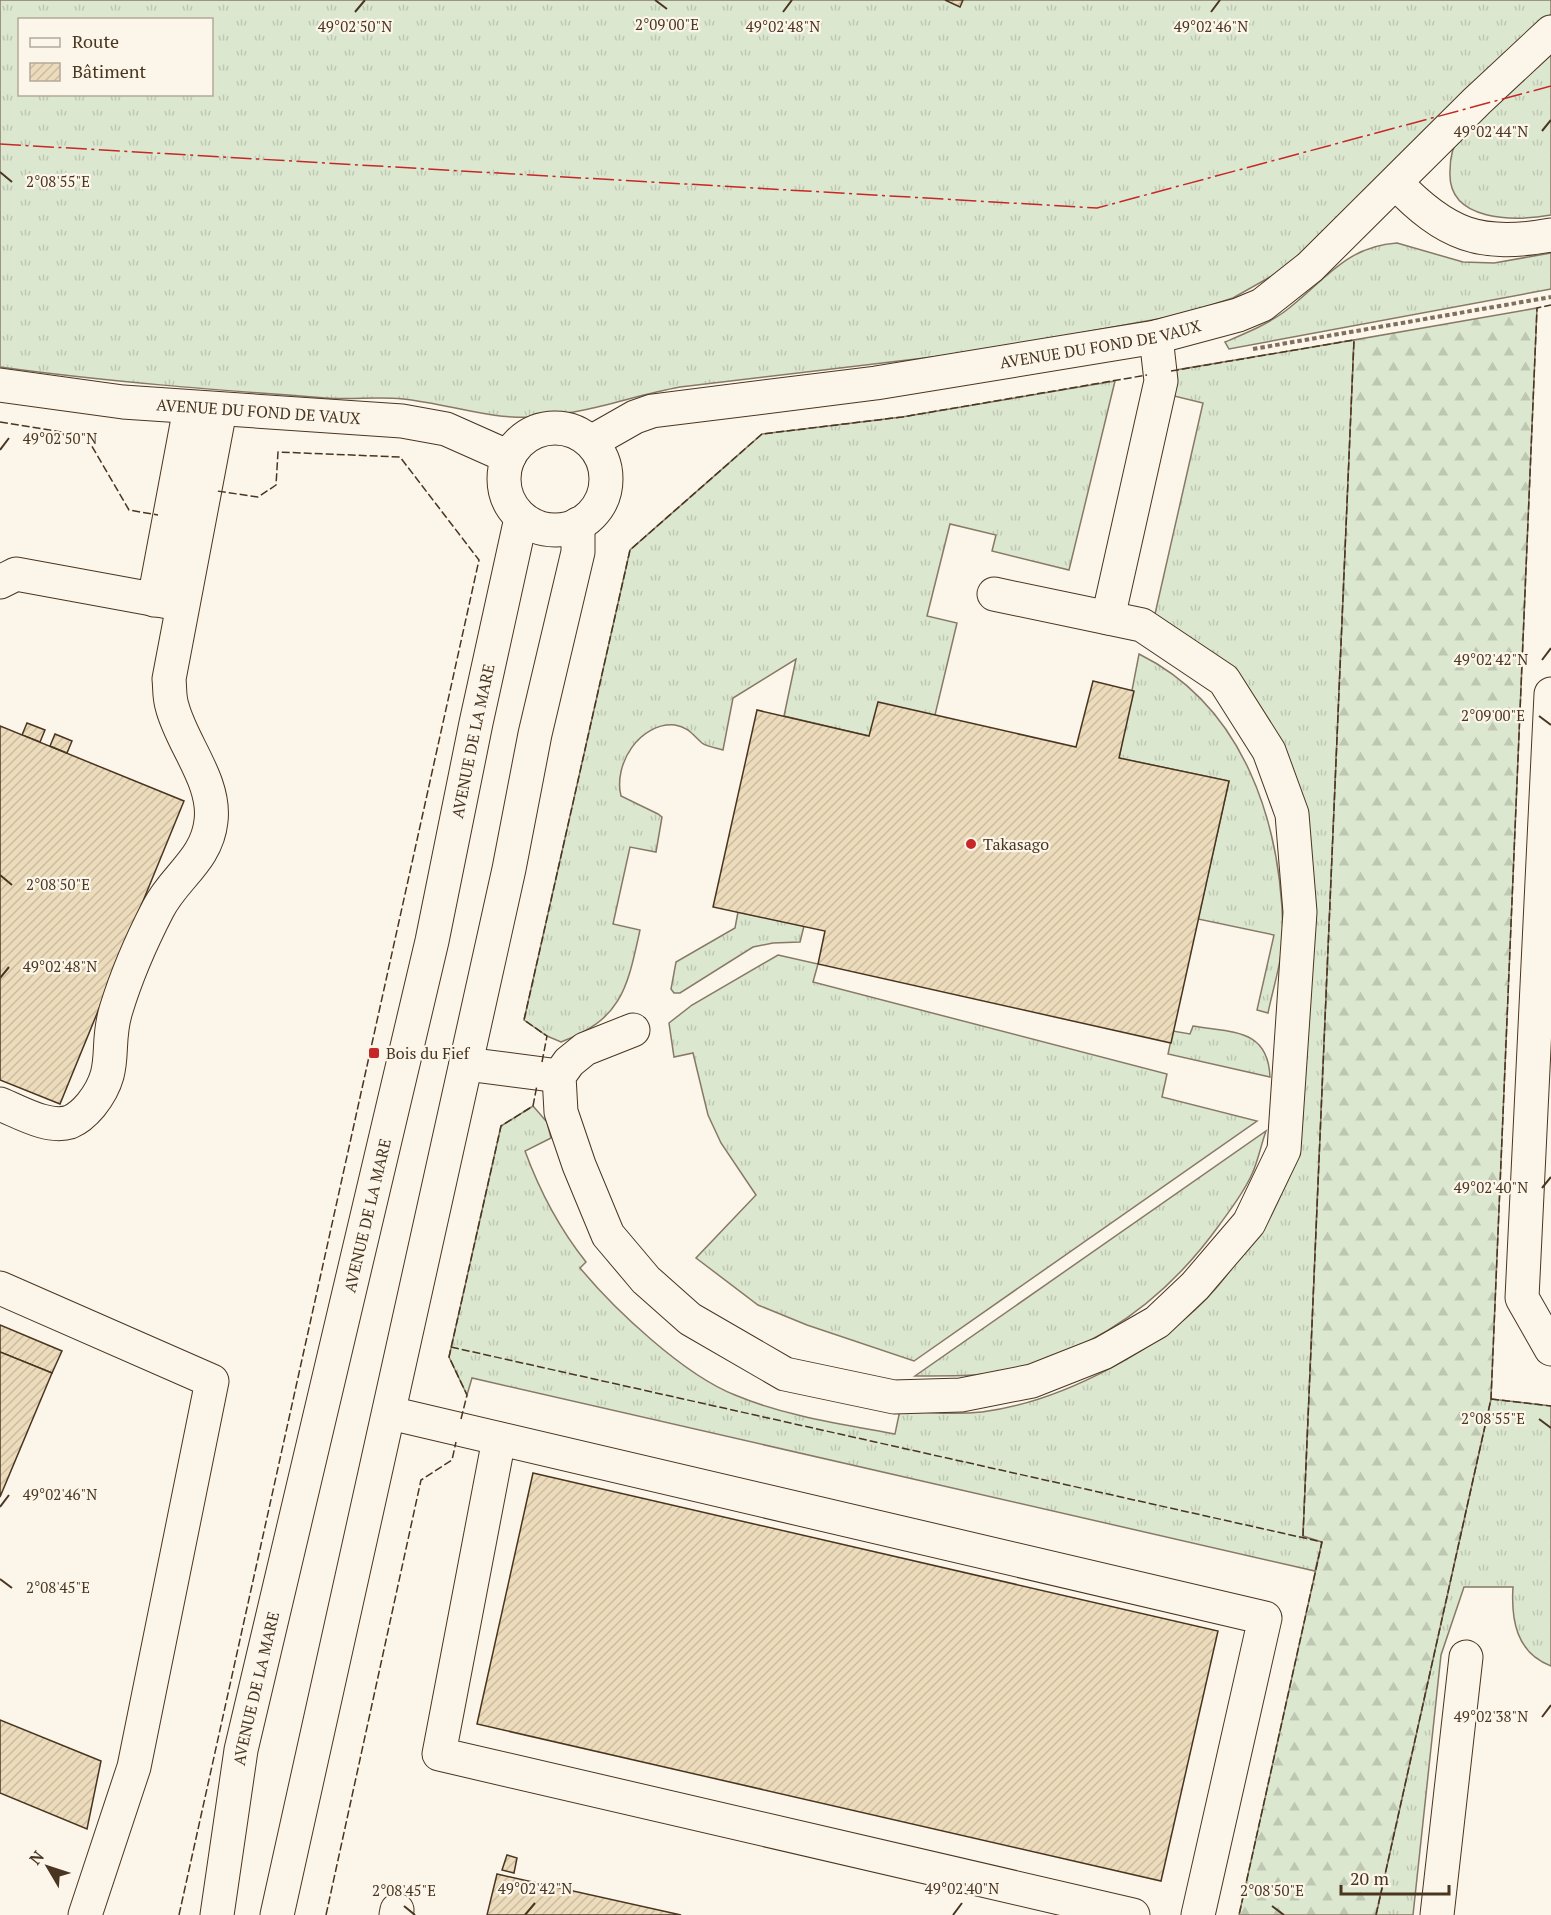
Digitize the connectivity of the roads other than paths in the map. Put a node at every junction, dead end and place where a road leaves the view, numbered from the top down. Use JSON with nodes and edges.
{"nodes":[{"id":1,"x":1551,"y":32,"type":"edge"},
{"id":2,"x":1396,"y":183,"type":"junction"},
{"id":3,"x":1551,"y":235,"type":"edge"},
{"id":4,"x":1156,"y":337,"type":"junction"},
{"id":5,"x":0,"y":385,"type":"edge"},
{"id":6,"x":205,"y":409,"type":"junction"},
{"id":7,"x":591,"y":442,"type":"junction"},
{"id":8,"x":509,"y":457,"type":"junction"},
{"id":9,"x":522,"y":518,"type":"junction"},
{"id":10,"x":578,"y":524,"type":"junction"},
{"id":11,"x":0,"y":582,"type":"edge"},
{"id":12,"x":994,"y":594,"type":"dead end"},
{"id":13,"x":168,"y":602,"type":"junction"},
{"id":14,"x":1108,"y":618,"type":"junction"},
{"id":15,"x":1551,"y":694,"type":"edge"},
{"id":16,"x":633,"y":1030,"type":"dead end"},
{"id":17,"x":466,"y":1064,"type":"junction"},
{"id":18,"x":559,"y":1076,"type":"junction"},
{"id":19,"x":0,"y":1104,"type":"edge"},
{"id":20,"x":0,"y":1288,"type":"edge"},
{"id":21,"x":1551,"y":1349,"type":"edge"},
{"id":22,"x":390,"y":1413,"type":"junction"},
{"id":23,"x":499,"y":1439,"type":"junction"},
{"id":24,"x":1466,"y":1657,"type":"dead end"},
{"id":25,"x":85,"y":1915,"type":"edge"},
{"id":26,"x":217,"y":1915,"type":"edge"},
{"id":27,"x":278,"y":1915,"type":"edge"},
{"id":28,"x":1133,"y":1915,"type":"edge"},
{"id":29,"x":1198,"y":1915,"type":"edge"},
{"id":30,"x":1437,"y":1915,"type":"edge"}],
"edges":[{"from":1,"to":2,"type":"street","name":"AVENUE DU FOND DE VAUX"},
{"from":2,"to":3,"type":"street"},
{"from":2,"to":4,"type":"street","name":"AVENUE DU FOND DE VAUX"},
{"from":4,"to":7,"type":"street","name":"AVENUE DU FOND DE VAUX"},
{"from":4,"to":14,"type":"street"},
{"from":5,"to":6,"type":"street","name":"AVENUE DU FOND DE VAUX"},
{"from":6,"to":8,"type":"street","name":"AVENUE DU FOND DE VAUX"},
{"from":6,"to":13,"type":"street"},
{"from":7,"to":8,"type":"street"},
{"from":7,"to":10,"type":"street"},
{"from":8,"to":9,"type":"street"},
{"from":9,"to":10,"type":"street"},
{"from":9,"to":26,"type":"street","name":"AVENUE DE LA MARE"},
{"from":10,"to":17,"type":"street"},
{"from":11,"to":13,"type":"street"},
{"from":12,"to":14,"type":"street"},
{"from":13,"to":19,"type":"street"},
{"from":14,"to":18,"type":"street"},
{"from":15,"to":21,"type":"street"},
{"from":16,"to":18,"type":"street"},
{"from":17,"to":18,"type":"street"},
{"from":17,"to":22,"type":"street"},
{"from":20,"to":25,"type":"street"},
{"from":22,"to":23,"type":"street"},
{"from":22,"to":27,"type":"street"},
{"from":23,"to":28,"type":"street"},
{"from":23,"to":29,"type":"street"},
{"from":24,"to":30,"type":"street"}]}
